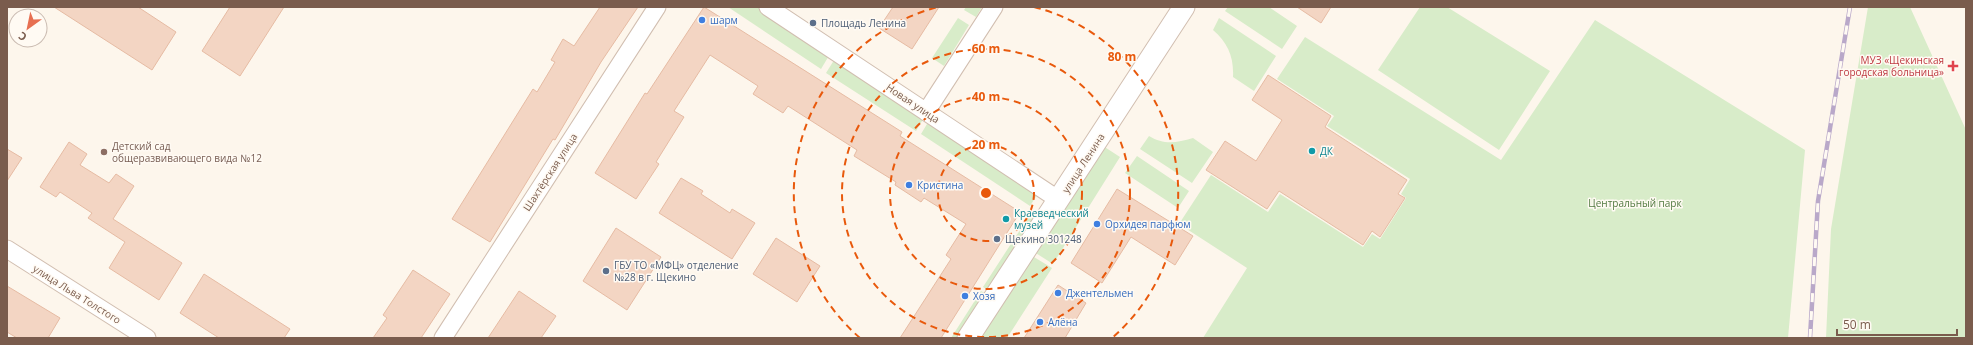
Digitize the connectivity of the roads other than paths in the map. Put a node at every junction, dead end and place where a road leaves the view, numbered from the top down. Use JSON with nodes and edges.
{"nodes":[{"id":1,"x":657,"y":7,"type":"edge"},
{"id":2,"x":768,"y":7,"type":"edge"},
{"id":3,"x":994,"y":7,"type":"edge"},
{"id":4,"x":1184,"y":7,"type":"edge"},
{"id":5,"x":926,"y":112,"type":"junction"},
{"id":6,"x":1059,"y":200,"type":"junction"},
{"id":7,"x":7,"y":249,"type":"edge"},
{"id":8,"x":148,"y":338,"type":"edge"},
{"id":9,"x":443,"y":338,"type":"edge"},
{"id":10,"x":968,"y":338,"type":"edge"}],
"edges":[{"from":1,"to":9,"type":"street","name":"Шахтёрская улица"},
{"from":2,"to":5,"type":"street","name":"Новая улица"},
{"from":3,"to":5,"type":"street"},
{"from":4,"to":6,"type":"street","name":"улица Ленина"},
{"from":5,"to":6,"type":"street","name":"Новая улица"},
{"from":6,"to":10,"type":"street","name":"улица Ленина"},
{"from":7,"to":8,"type":"street","name":"улица Льва Толстого"}]}
